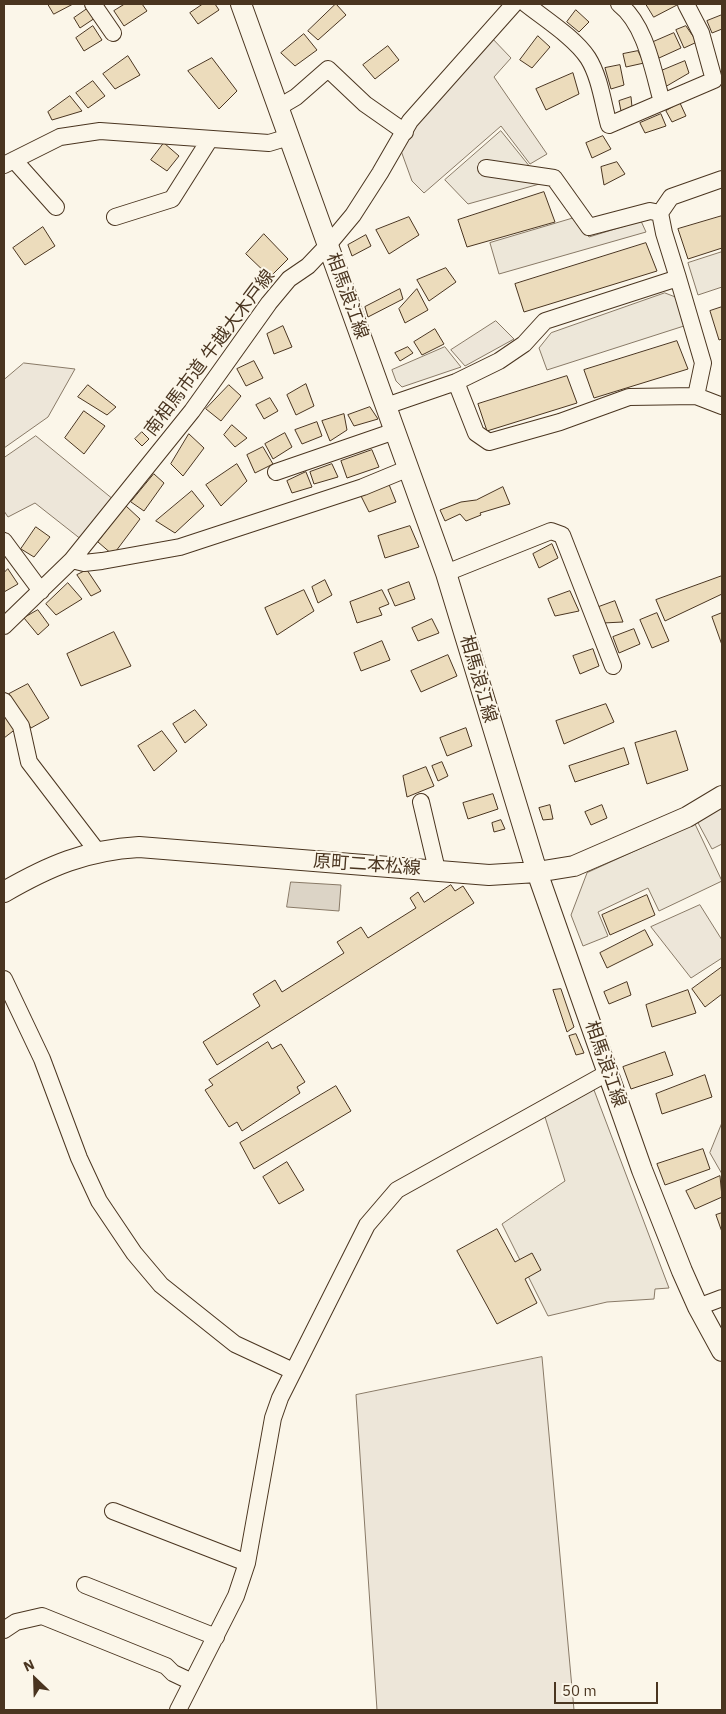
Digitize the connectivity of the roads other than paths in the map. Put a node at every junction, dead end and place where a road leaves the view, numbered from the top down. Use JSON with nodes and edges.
{"nodes":[{"id":1,"x":93,"y":4,"type":"edge"},
{"id":2,"x":241,"y":4,"type":"edge"},
{"id":3,"x":514,"y":4,"type":"edge"},
{"id":4,"x":526,"y":4,"type":"edge"},
{"id":5,"x":619,"y":4,"type":"edge"},
{"id":6,"x":686,"y":4,"type":"edge"},
{"id":7,"x":113,"y":33,"type":"dead end"},
{"id":8,"x":662,"y":102,"type":"junction"},
{"id":9,"x":279,"y":107,"type":"junction"},
{"id":10,"x":405,"y":132,"type":"junction"},
{"id":11,"x":289,"y":137,"type":"junction"},
{"id":12,"x":210,"y":140,"type":"junction"},
{"id":13,"x":9,"y":163,"type":"edge"},
{"id":14,"x":486,"y":168,"type":"dead end"},
{"id":15,"x":722,"y":179,"type":"edge"},
{"id":16,"x":56,"y":208,"type":"dead end"},
{"id":17,"x":660,"y":213,"type":"junction"},
{"id":18,"x":115,"y":217,"type":"dead end"},
{"id":19,"x":328,"y":245,"type":"junction"},
{"id":20,"x":678,"y":278,"type":"junction"},
{"id":21,"x":456,"y":382,"type":"junction"},
{"id":22,"x":696,"y":396,"type":"junction"},
{"id":23,"x":386,"y":406,"type":"junction"},
{"id":24,"x":722,"y":406,"type":"edge"},
{"id":25,"x":395,"y":431,"type":"junction"},
{"id":26,"x":409,"y":468,"type":"junction"},
{"id":27,"x":276,"y":472,"type":"dead end"},
{"id":28,"x":4,"y":541,"type":"edge"},
{"id":29,"x":72,"y":560,"type":"junction"},
{"id":30,"x":446,"y":573,"type":"junction"},
{"id":31,"x":41,"y":591,"type":"junction"},
{"id":32,"x":4,"y":626,"type":"edge"},
{"id":33,"x":613,"y":666,"type":"dead end"},
{"id":34,"x":4,"y":701,"type":"edge"},
{"id":35,"x":722,"y":796,"type":"edge"},
{"id":36,"x":421,"y":802,"type":"dead end"},
{"id":37,"x":97,"y":851,"type":"junction"},
{"id":38,"x":437,"y":870,"type":"junction"},
{"id":39,"x":537,"y":872,"type":"junction"},
{"id":40,"x":4,"y":892,"type":"edge"},
{"id":41,"x":4,"y":979,"type":"edge"},
{"id":42,"x":609,"y":1072,"type":"junction"},
{"id":43,"x":722,"y":1298,"type":"edge"},
{"id":44,"x":698,"y":1307,"type":"junction"},
{"id":45,"x":722,"y":1351,"type":"edge"},
{"id":46,"x":293,"y":1371,"type":"junction"},
{"id":47,"x":113,"y":1511,"type":"dead end"},
{"id":48,"x":247,"y":1563,"type":"junction"},
{"id":49,"x":85,"y":1584,"type":"dead end"},
{"id":50,"x":4,"y":1630,"type":"edge"},
{"id":51,"x":216,"y":1637,"type":"junction"},
{"id":52,"x":192,"y":1682,"type":"junction"},
{"id":53,"x":178,"y":1710,"type":"edge"}],
"edges":[{"from":1,"to":7,"type":"street"},
{"from":2,"to":9,"type":"main road","name":"相馬浪江線"},
{"from":3,"to":10,"type":"street","name":"南相馬市道 牛越大木戸線"},
{"from":4,"to":8,"type":"street"},
{"from":5,"to":8,"type":"street"},
{"from":6,"to":8,"type":"street"},
{"from":9,"to":10,"type":"street"},
{"from":9,"to":11,"type":"main road","name":"相馬浪江線"},
{"from":10,"to":19,"type":"street","name":"南相馬市道 牛越大木戸線"},
{"from":11,"to":12,"type":"street"},
{"from":11,"to":19,"type":"main road","name":"相馬浪江線"},
{"from":12,"to":13,"type":"street"},
{"from":12,"to":18,"type":"street"},
{"from":13,"to":16,"type":"street"},
{"from":14,"to":17,"type":"street"},
{"from":15,"to":17,"type":"street"},
{"from":17,"to":20,"type":"street"},
{"from":19,"to":23,"type":"main road","name":"相馬浪江線"},
{"from":19,"to":29,"type":"street","name":"南相馬市道 牛越大木戸線"},
{"from":20,"to":21,"type":"street"},
{"from":20,"to":22,"type":"street"},
{"from":21,"to":22,"type":"street"},
{"from":21,"to":23,"type":"street"},
{"from":22,"to":24,"type":"street"},
{"from":23,"to":25,"type":"main road","name":"相馬浪江線"},
{"from":25,"to":26,"type":"main road","name":"相馬浪江線"},
{"from":25,"to":27,"type":"street"},
{"from":26,"to":29,"type":"street"},
{"from":26,"to":30,"type":"main road","name":"相馬浪江線"},
{"from":28,"to":31,"type":"street"},
{"from":29,"to":31,"type":"street","name":"南相馬市道 牛越大木戸線"},
{"from":30,"to":33,"type":"street"},
{"from":30,"to":39,"type":"main road","name":"相馬浪江線"},
{"from":31,"to":32,"type":"street","name":"南相馬市道 牛越大木戸線"},
{"from":34,"to":37,"type":"street"},
{"from":35,"to":39,"type":"main road","name":"原町二本松線"},
{"from":36,"to":38,"type":"street"},
{"from":37,"to":38,"type":"main road","name":"原町二本松線"},
{"from":37,"to":40,"type":"main road","name":"原町二本松線"},
{"from":38,"to":39,"type":"main road","name":"原町二本松線"},
{"from":39,"to":42,"type":"main road","name":"相馬浪江線"},
{"from":41,"to":46,"type":"street"},
{"from":42,"to":44,"type":"main road","name":"相馬浪江線"},
{"from":42,"to":46,"type":"street"},
{"from":43,"to":44,"type":"street"},
{"from":44,"to":45,"type":"main road","name":"相馬浪江線"},
{"from":46,"to":48,"type":"street"},
{"from":47,"to":48,"type":"street"},
{"from":48,"to":51,"type":"street"},
{"from":49,"to":51,"type":"street"},
{"from":50,"to":52,"type":"street"},
{"from":51,"to":52,"type":"street"},
{"from":52,"to":53,"type":"street"}]}
